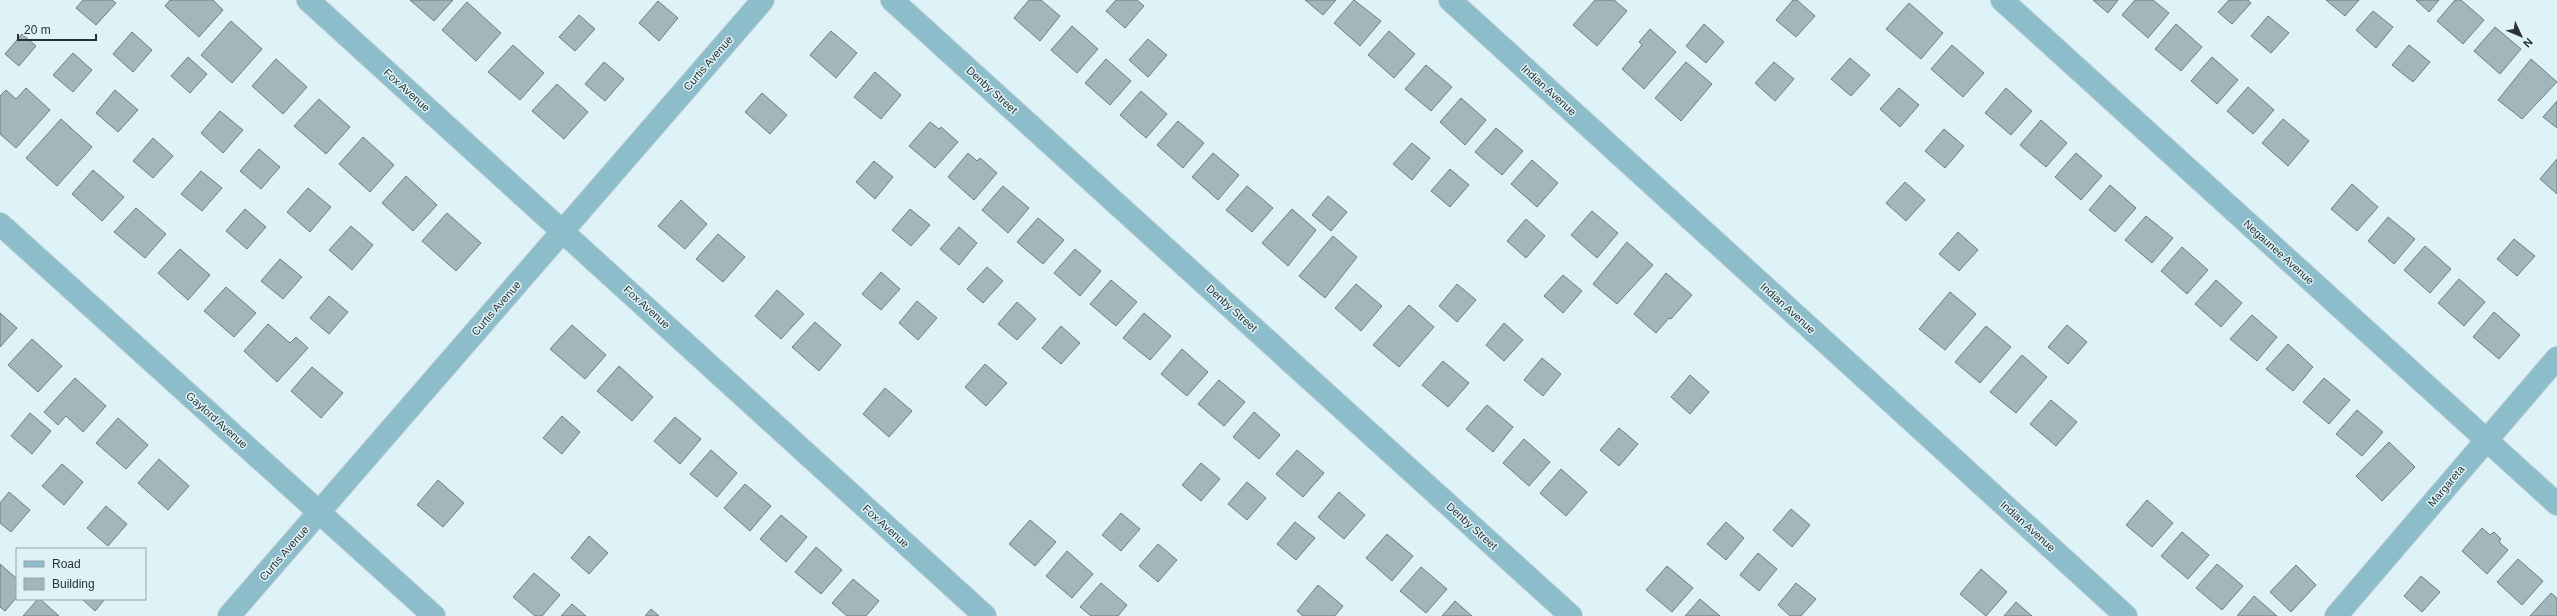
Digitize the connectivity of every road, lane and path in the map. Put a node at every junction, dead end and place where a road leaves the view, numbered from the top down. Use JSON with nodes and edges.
{"nodes":[{"id":1,"x":308,"y":0,"type":"edge"},
{"id":2,"x":763,"y":0,"type":"edge"},
{"id":3,"x":892,"y":0,"type":"edge"},
{"id":4,"x":1450,"y":0,"type":"edge"},
{"id":5,"x":2002,"y":0,"type":"edge"},
{"id":6,"x":0,"y":224,"type":"edge"},
{"id":7,"x":563,"y":231,"type":"junction"},
{"id":8,"x":2557,"y":358,"type":"edge"},
{"id":9,"x":2486,"y":439,"type":"junction"},
{"id":10,"x":2557,"y":504,"type":"edge"},
{"id":11,"x":319,"y":512,"type":"junction"},
{"id":12,"x":230,"y":616,"type":"edge"},
{"id":13,"x":434,"y":616,"type":"edge"},
{"id":14,"x":985,"y":616,"type":"edge"},
{"id":15,"x":1571,"y":616,"type":"edge"},
{"id":16,"x":2126,"y":616,"type":"edge"},
{"id":17,"x":2336,"y":616,"type":"edge"}],
"edges":[{"from":1,"to":7,"type":"street","name":"Fox Avenue"},
{"from":2,"to":7,"type":"street","name":"Curtis Avenue"},
{"from":3,"to":15,"type":"street","name":"Denby Street"},
{"from":4,"to":16,"type":"street","name":"Indian Avenue"},
{"from":5,"to":9,"type":"street","name":"Negaunee Avenue"},
{"from":6,"to":11,"type":"street","name":"Gaylord Avenue"},
{"from":7,"to":11,"type":"street","name":"Curtis Avenue"},
{"from":7,"to":14,"type":"street","name":"Fox Avenue"},
{"from":8,"to":9,"type":"street","name":"Margareta"},
{"from":9,"to":10,"type":"street","name":"Negaunee Avenue"},
{"from":9,"to":17,"type":"street","name":"Margareta"},
{"from":11,"to":12,"type":"street","name":"Curtis Avenue"},
{"from":11,"to":13,"type":"street","name":"Gaylord Avenue"}]}
